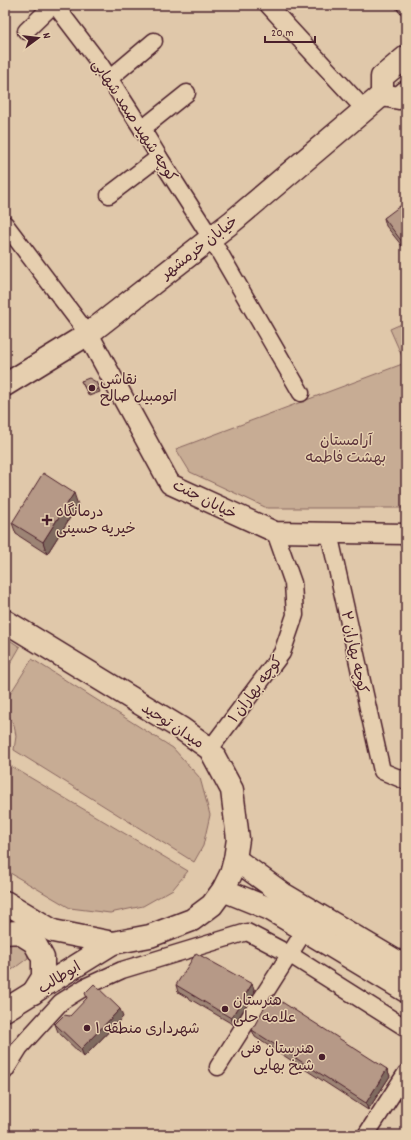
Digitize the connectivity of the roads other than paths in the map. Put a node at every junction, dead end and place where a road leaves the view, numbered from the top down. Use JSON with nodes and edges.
{"nodes":[{"id":1,"x":54,"y":5,"type":"edge"},
{"id":2,"x":268,"y":5,"type":"edge"},
{"id":3,"x":26,"y":31,"type":"dead end"},
{"id":4,"x":154,"y":41,"type":"dead end"},
{"id":5,"x":406,"y":56,"type":"edge"},
{"id":6,"x":109,"y":79,"type":"junction"},
{"id":7,"x":187,"y":92,"type":"dead end"},
{"id":8,"x":406,"y":92,"type":"edge"},
{"id":9,"x":382,"y":95,"type":"junction"},
{"id":10,"x":365,"y":110,"type":"junction"},
{"id":11,"x":142,"y":129,"type":"junction"},
{"id":12,"x":159,"y":156,"type":"junction"},
{"id":13,"x":109,"y":195,"type":"dead end"},
{"id":14,"x":5,"y":224,"type":"edge"},
{"id":15,"x":211,"y":238,"type":"junction"},
{"id":16,"x":88,"y":334,"type":"junction"},
{"id":17,"x":5,"y":386,"type":"edge"},
{"id":18,"x":301,"y":393,"type":"dead end"},
{"id":19,"x":275,"y":532,"type":"junction"},
{"id":20,"x":329,"y":533,"type":"junction"},
{"id":21,"x":406,"y":534,"type":"edge"},
{"id":22,"x":5,"y":621,"type":"edge"},
{"id":23,"x":210,"y":749,"type":"junction"},
{"id":24,"x":406,"y":781,"type":"edge"},
{"id":25,"x":235,"y":859,"type":"junction"},
{"id":26,"x":223,"y":890,"type":"junction"},
{"id":27,"x":5,"y":902,"type":"edge"},
{"id":28,"x":305,"y":930,"type":"junction"},
{"id":29,"x":5,"y":933,"type":"edge"},
{"id":30,"x":113,"y":943,"type":"junction"},
{"id":31,"x":289,"y":954,"type":"junction"},
{"id":32,"x":406,"y":967,"type":"edge"},
{"id":33,"x":406,"y":991,"type":"edge"},
{"id":34,"x":33,"y":993,"type":"junction"},
{"id":35,"x":5,"y":1010,"type":"edge"},
{"id":36,"x":406,"y":1028,"type":"edge"},
{"id":37,"x":218,"y":1067,"type":"dead end"},
{"id":38,"x":5,"y":1071,"type":"edge"},
{"id":39,"x":406,"y":1073,"type":"edge"},
{"id":40,"x":366,"y":1135,"type":"edge"}],
"edges":[{"from":1,"to":3,"type":"street"},
{"from":1,"to":6,"type":"street","name":"کوچه شهید صمد شهابی"},
{"from":2,"to":10,"type":"street"},
{"from":4,"to":6,"type":"street"},
{"from":5,"to":9,"type":"main road"},
{"from":6,"to":11,"type":"street","name":"کوچه شهید صمد شهابی"},
{"from":7,"to":11,"type":"street"},
{"from":8,"to":9,"type":"main road"},
{"from":9,"to":10,"type":"main road","name":"خیابان خرمشهر"},
{"from":10,"to":15,"type":"main road","name":"خیابان خرمشهر"},
{"from":11,"to":12,"type":"street","name":"کوچه شهید صمد شهابی"},
{"from":12,"to":13,"type":"street"},
{"from":12,"to":15,"type":"street","name":"کوچه شهید صمد شهابی"},
{"from":14,"to":16,"type":"street"},
{"from":15,"to":16,"type":"main road","name":"خیابان خرمشهر"},
{"from":15,"to":18,"type":"street","name":"کوچه شهید صمد شهابی"},
{"from":16,"to":17,"type":"main road","name":"خیابان خرمشهر"},
{"from":16,"to":19,"type":"street","name":"خیابان جنت"},
{"from":19,"to":20,"type":"street","name":"خیابان جنت"},
{"from":19,"to":23,"type":"street","name":"کوچه بهاران ۱"},
{"from":20,"to":21,"type":"street","name":"خیابان جنت"},
{"from":20,"to":24,"type":"street","name":"کوچه بهاران ۲"},
{"from":22,"to":23,"type":"main road","name":"میدان توحید"},
{"from":23,"to":25,"type":"main road","name":"میدان توحید"},
{"from":25,"to":26,"type":"main road","name":"میدان توحید"},
{"from":25,"to":32,"type":"main road"},
{"from":26,"to":28,"type":"main road"},
{"from":26,"to":30,"type":"main road","name":"میدان توحید"},
{"from":27,"to":30,"type":"main road","name":"میدان توحید"},
{"from":28,"to":31,"type":"street"},
{"from":28,"to":33,"type":"main road"},
{"from":29,"to":34,"type":"main road"},
{"from":30,"to":34,"type":"main road","name":"ابوطالب"},
{"from":31,"to":36,"type":"street"},
{"from":31,"to":37,"type":"street"},
{"from":31,"to":38,"type":"street"},
{"from":34,"to":35,"type":"main road","name":"ابوطالب"},
{"from":39,"to":40,"type":"street"}]}
